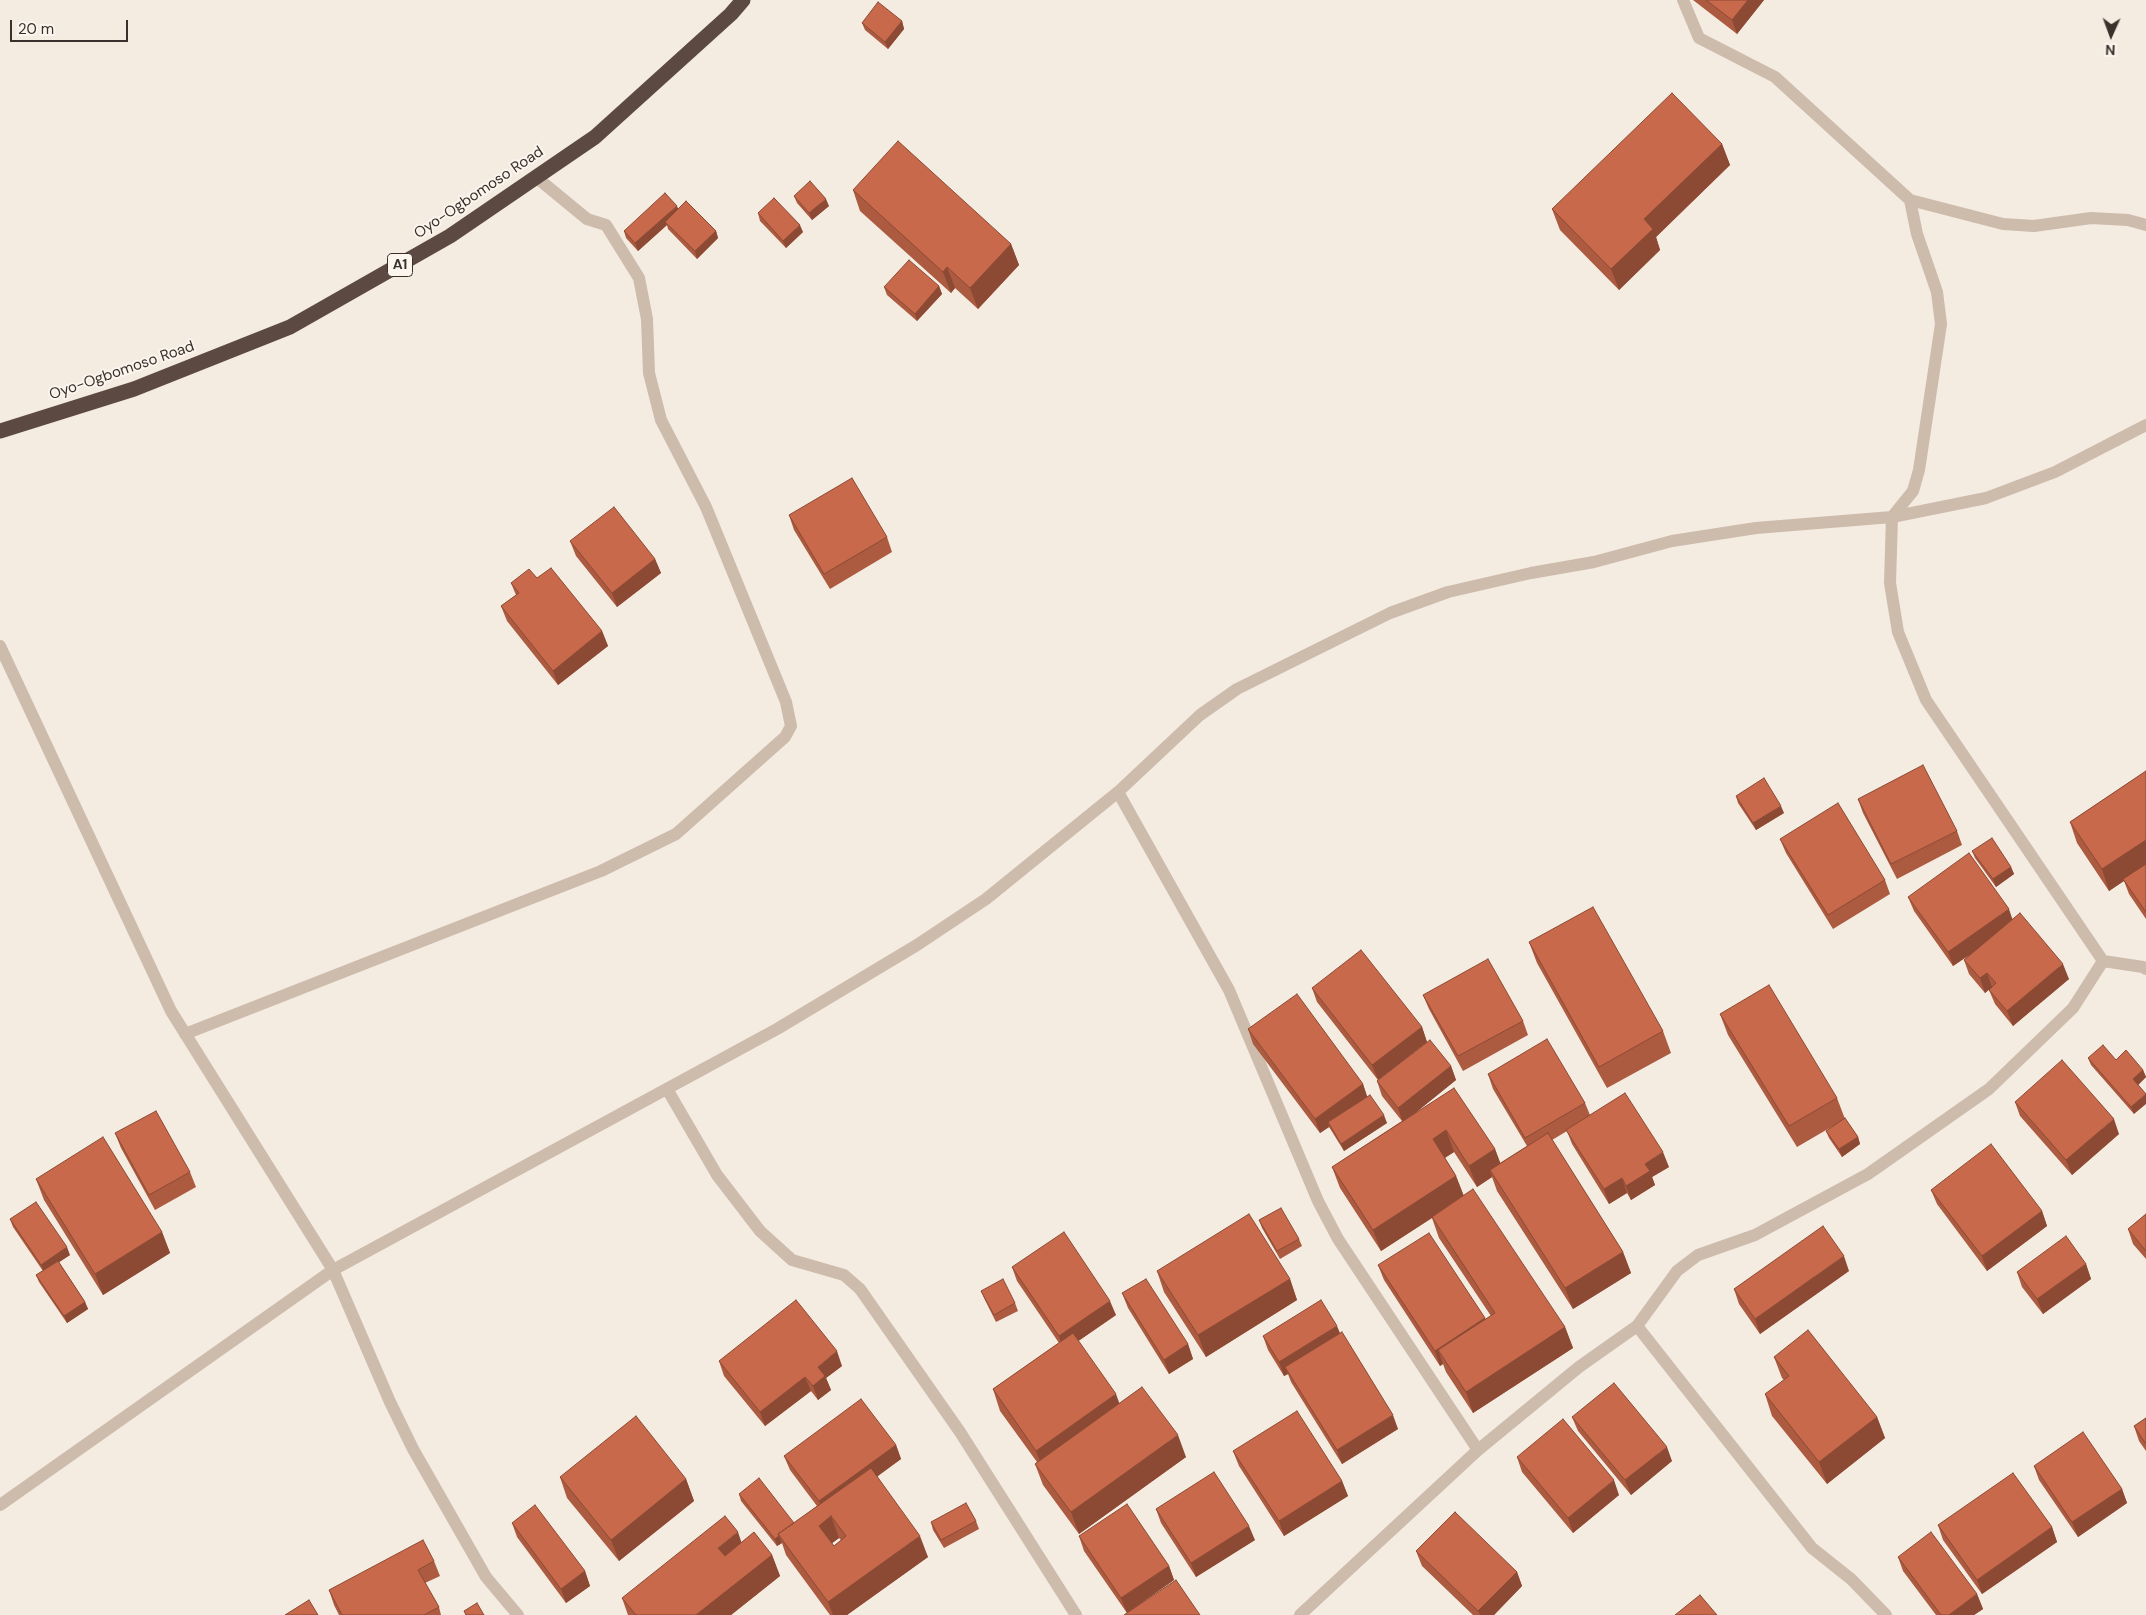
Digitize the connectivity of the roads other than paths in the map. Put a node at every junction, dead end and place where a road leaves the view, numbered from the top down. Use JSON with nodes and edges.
{"nodes":[{"id":1,"x":743,"y":0,"type":"edge"},
{"id":2,"x":1683,"y":0,"type":"edge"},
{"id":3,"x":536,"y":177,"type":"junction"},
{"id":4,"x":1910,"y":200,"type":"junction"},
{"id":5,"x":2146,"y":224,"type":"edge"},
{"id":6,"x":2146,"y":425,"type":"edge"},
{"id":7,"x":0,"y":431,"type":"edge"},
{"id":8,"x":1892,"y":517,"type":"junction"},
{"id":9,"x":0,"y":646,"type":"edge"},
{"id":10,"x":1118,"y":792,"type":"junction"},
{"id":11,"x":2103,"y":961,"type":"junction"},
{"id":12,"x":2146,"y":970,"type":"edge"},
{"id":13,"x":186,"y":1034,"type":"junction"},
{"id":14,"x":667,"y":1089,"type":"junction"},
{"id":15,"x":333,"y":1270,"type":"junction"},
{"id":16,"x":1637,"y":1326,"type":"junction"},
{"id":17,"x":1478,"y":1450,"type":"junction"},
{"id":18,"x":0,"y":1505,"type":"edge"},
{"id":19,"x":518,"y":1615,"type":"edge"},
{"id":20,"x":1076,"y":1615,"type":"edge"},
{"id":21,"x":1300,"y":1615,"type":"edge"},
{"id":22,"x":1886,"y":1615,"type":"edge"}],
"edges":[{"from":1,"to":3,"type":"highway","name":"Oyo-Ogbomoso Road","number":"A1"},
{"from":2,"to":4,"type":"street"},
{"from":3,"to":7,"type":"highway","name":"Oyo-Ogbomoso Road","number":"A1"},
{"from":3,"to":13,"type":"street"},
{"from":4,"to":5,"type":"street"},
{"from":4,"to":8,"type":"street"},
{"from":6,"to":8,"type":"street"},
{"from":8,"to":10,"type":"street"},
{"from":8,"to":11,"type":"street"},
{"from":9,"to":13,"type":"street"},
{"from":10,"to":14,"type":"street"},
{"from":10,"to":17,"type":"street"},
{"from":11,"to":12,"type":"street"},
{"from":11,"to":16,"type":"street"},
{"from":13,"to":15,"type":"street"},
{"from":14,"to":15,"type":"street"},
{"from":14,"to":20,"type":"street"},
{"from":15,"to":18,"type":"street"},
{"from":15,"to":19,"type":"street"},
{"from":16,"to":17,"type":"street"},
{"from":16,"to":22,"type":"street"},
{"from":17,"to":21,"type":"street"}]}
